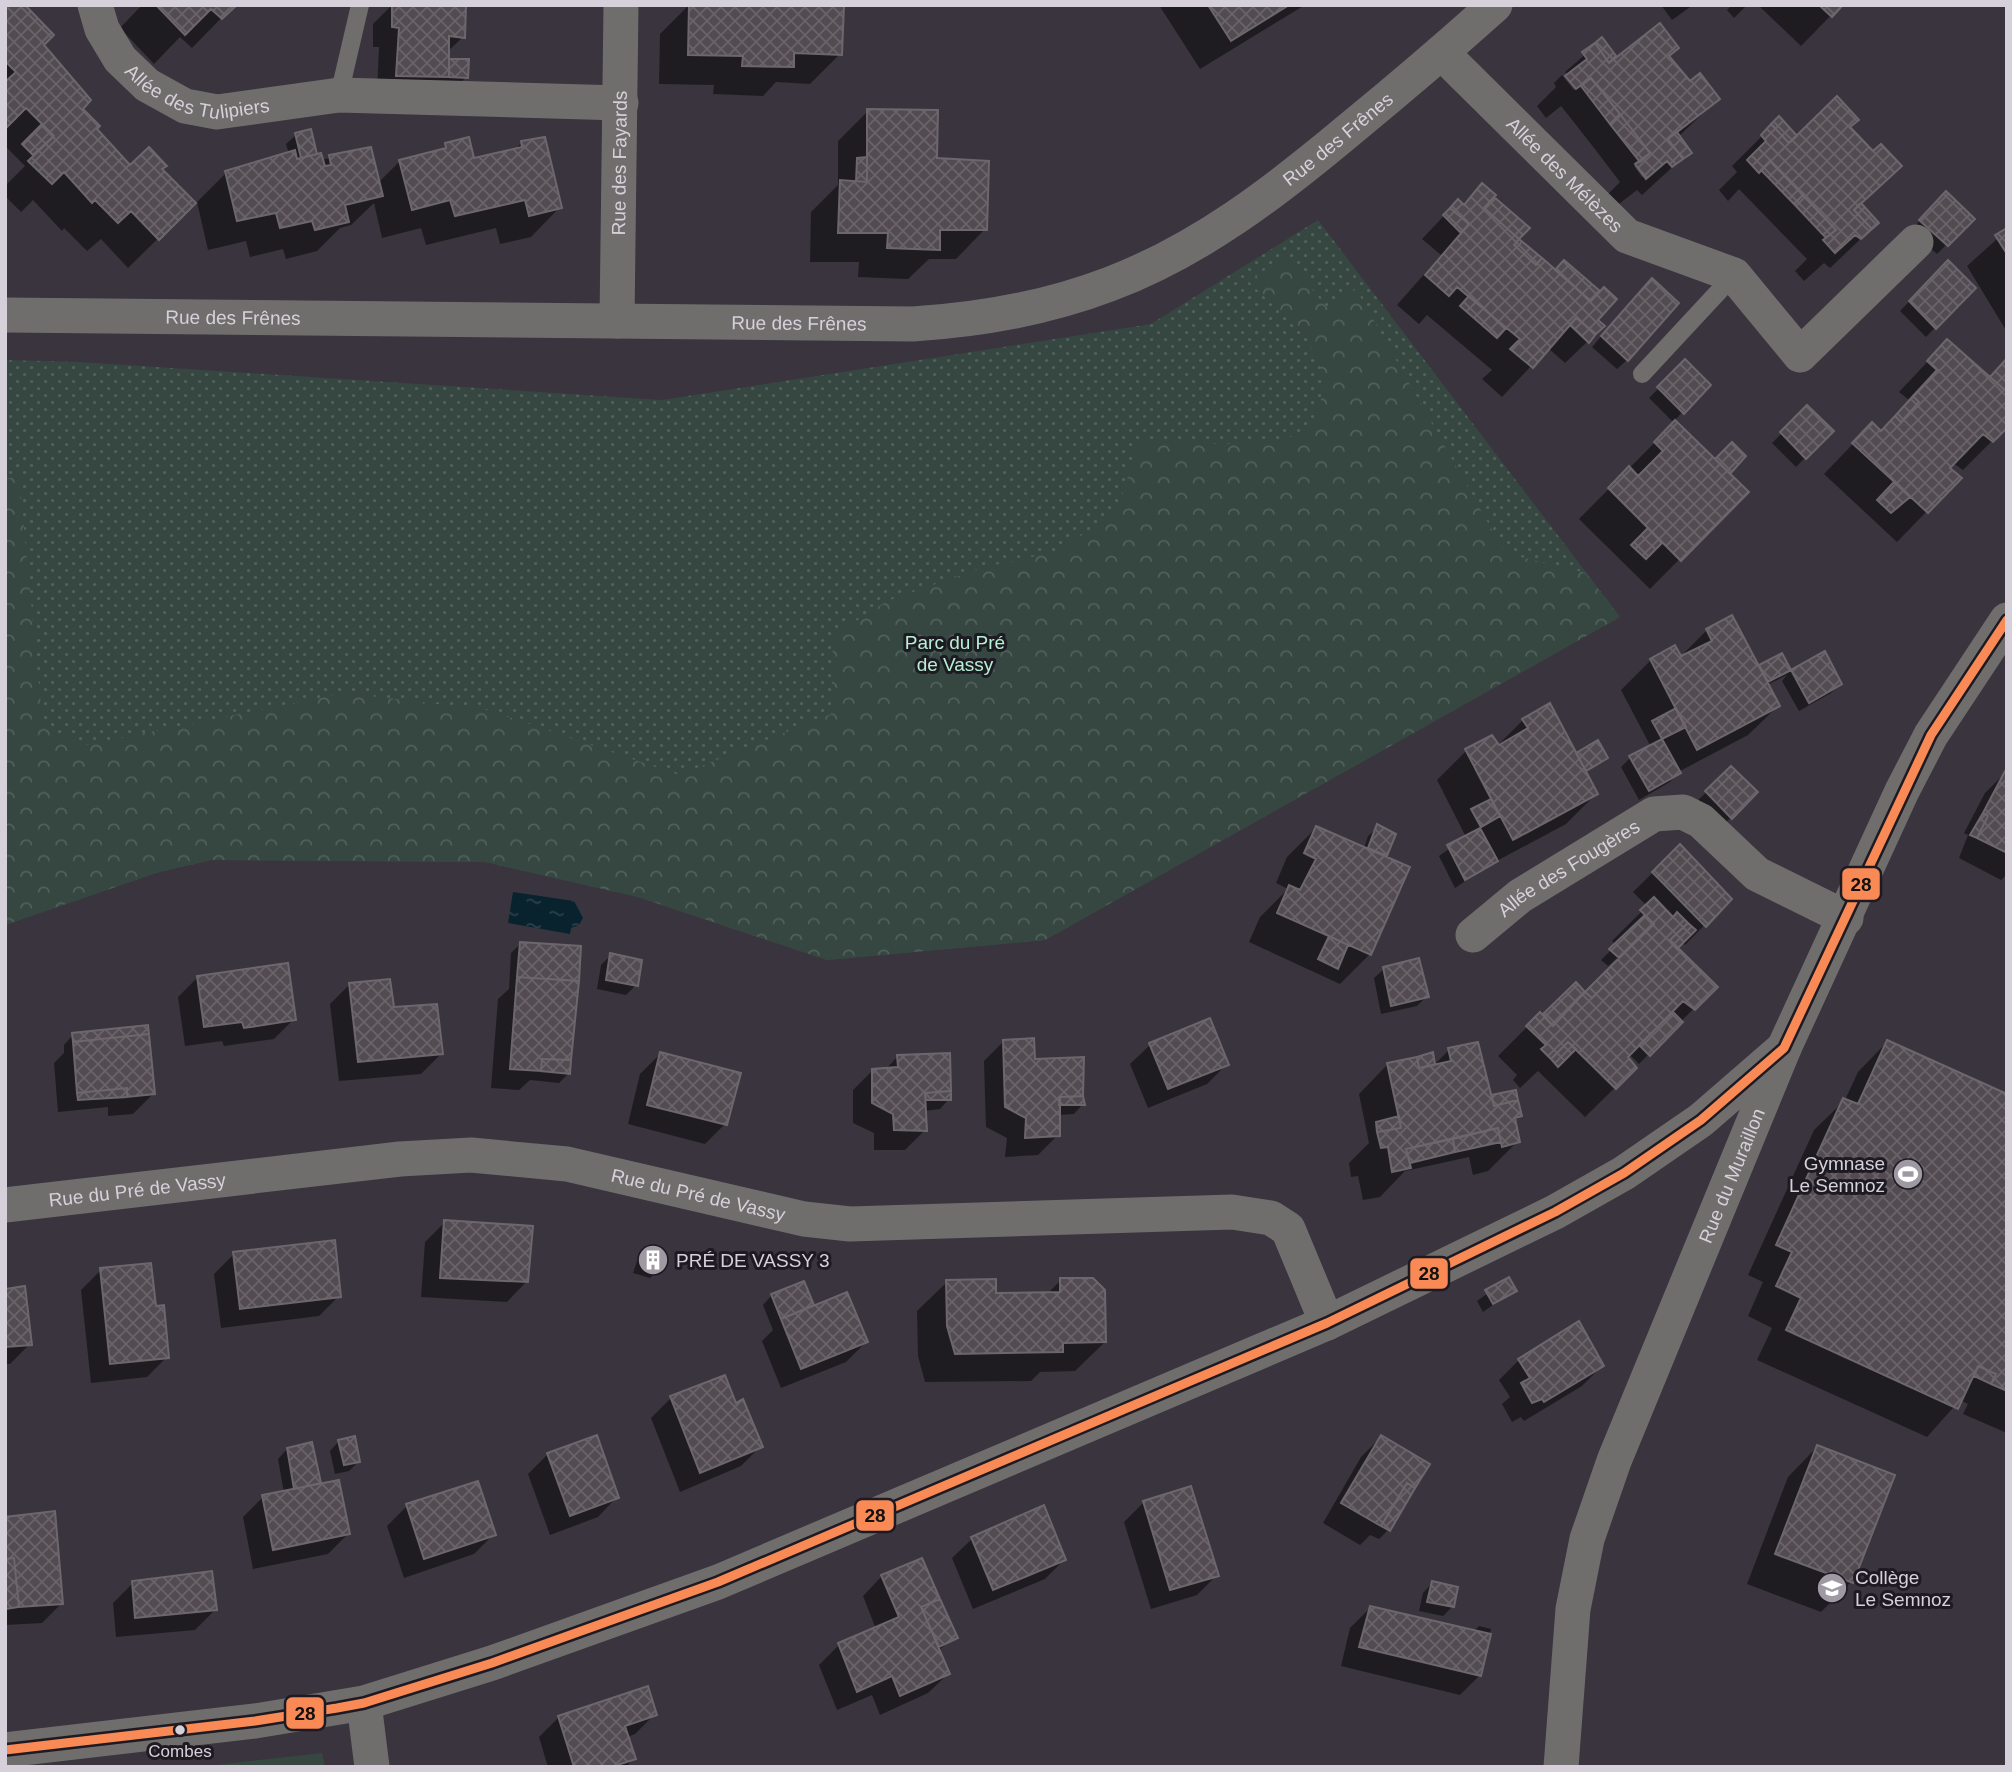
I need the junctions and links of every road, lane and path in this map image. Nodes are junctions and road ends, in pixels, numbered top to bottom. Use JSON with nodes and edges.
{"nodes":[{"id":1,"x":95,"y":5,"type":"edge"},
{"id":2,"x":360,"y":5,"type":"edge"},
{"id":3,"x":621,"y":5,"type":"edge"},
{"id":4,"x":1494,"y":5,"type":"edge"},
{"id":5,"x":1442,"y":53,"type":"junction"},
{"id":6,"x":340,"y":95,"type":"junction"},
{"id":7,"x":621,"y":103,"type":"junction"},
{"id":8,"x":1916,"y":242,"type":"dead end"},
{"id":9,"x":1734,"y":275,"type":"junction"},
{"id":10,"x":5,"y":315,"type":"edge"},
{"id":11,"x":618,"y":321,"type":"junction"},
{"id":12,"x":1642,"y":374,"type":"dead end"},
{"id":13,"x":2007,"y":620,"type":"edge"},
{"id":14,"x":1846,"y":918,"type":"junction"},
{"id":15,"x":1473,"y":935,"type":"dead end"},
{"id":16,"x":1784,"y":1048,"type":"junction"},
{"id":17,"x":5,"y":1205,"type":"edge"},
{"id":18,"x":1327,"y":1323,"type":"junction"},
{"id":19,"x":364,"y":1703,"type":"junction"},
{"id":20,"x":5,"y":1750,"type":"edge"},
{"id":21,"x":372,"y":1767,"type":"edge"},
{"id":22,"x":1561,"y":1767,"type":"edge"}],
"edges":[{"from":1,"to":6,"type":"street","name":"Allée des Tulipiers"},
{"from":2,"to":6,"type":"lane"},
{"from":3,"to":7,"type":"street","name":"Rue des Fayards"},
{"from":4,"to":5,"type":"street","name":"Rue des Frênes"},
{"from":5,"to":9,"type":"street","name":"Allée des Mélèzes"},
{"from":5,"to":11,"type":"street","name":"Rue des Frênes"},
{"from":6,"to":7,"type":"street","name":"Allée des Tulipiers"},
{"from":7,"to":11,"type":"street","name":"Rue des Fayards"},
{"from":8,"to":9,"type":"street"},
{"from":9,"to":12,"type":"lane"},
{"from":10,"to":11,"type":"street","name":"Rue des Frênes"},
{"from":13,"to":14,"type":"street","name":"Rue du Muraillon"},
{"from":14,"to":15,"type":"street","name":"Allée des Fougères"},
{"from":14,"to":16,"type":"street","name":"Rue du Muraillon"},
{"from":16,"to":18,"type":"street"},
{"from":16,"to":22,"type":"street","name":"Rue du Muraillon"},
{"from":17,"to":18,"type":"street","name":"Rue du Pré de Vassy"},
{"from":18,"to":19,"type":"street"},
{"from":19,"to":20,"type":"street"},
{"from":19,"to":21,"type":"street"}]}
